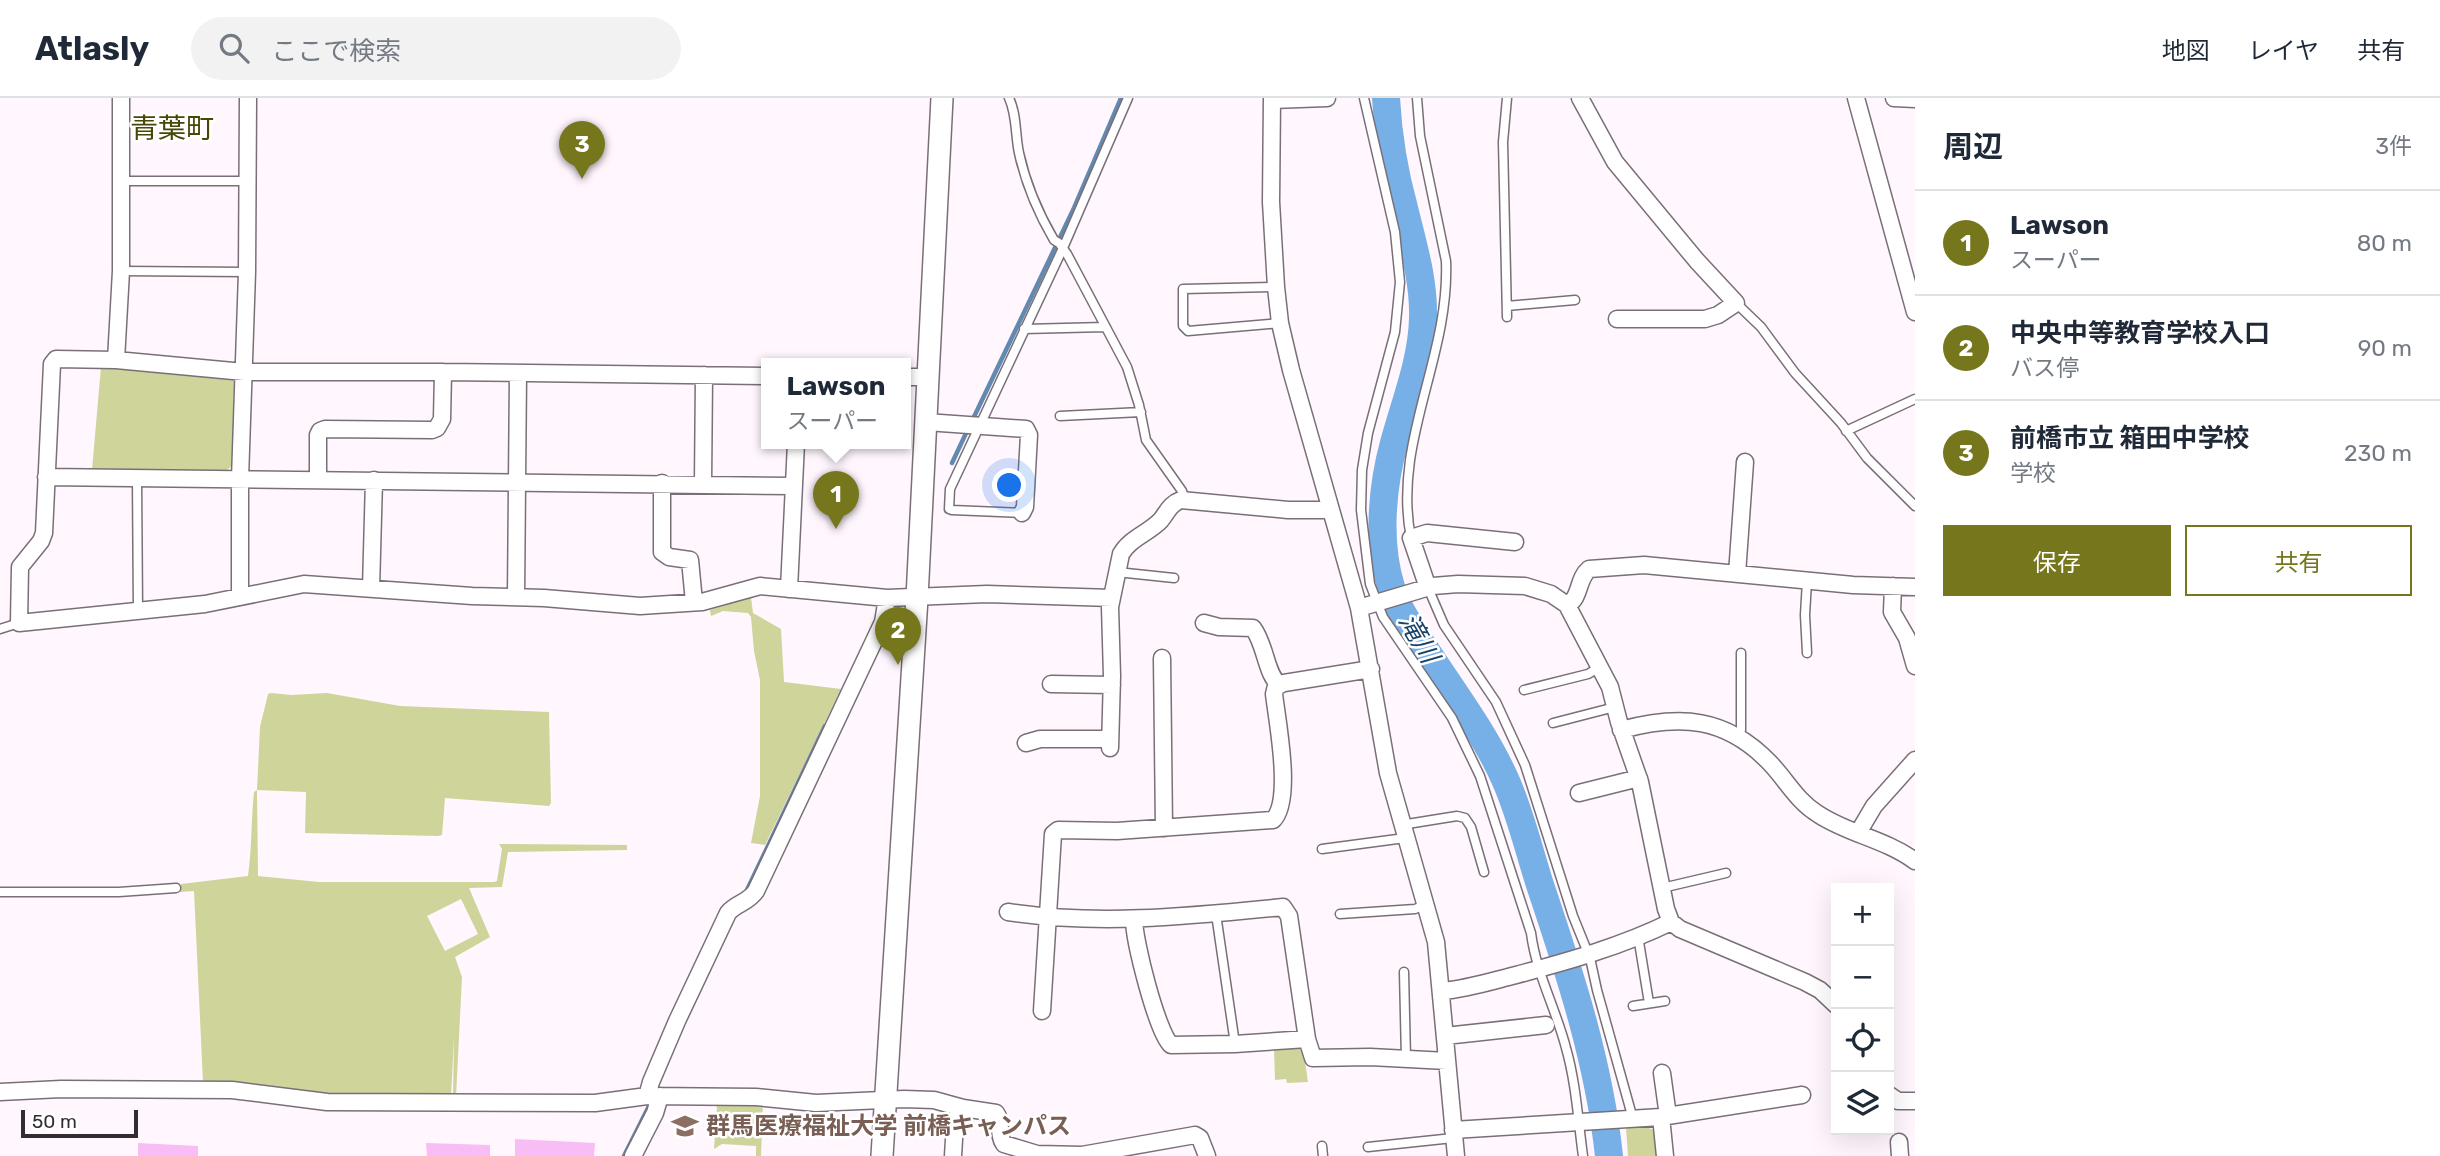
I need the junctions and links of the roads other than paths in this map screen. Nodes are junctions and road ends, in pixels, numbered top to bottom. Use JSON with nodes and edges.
{"nodes":[{"id":1,"x":121,"y":98,"type":"edge"},
{"id":2,"x":248,"y":98,"type":"edge"},
{"id":3,"x":942,"y":98,"type":"edge"},
{"id":4,"x":1009,"y":98,"type":"edge"},
{"id":5,"x":1128,"y":98,"type":"edge"},
{"id":6,"x":1327,"y":98,"type":"edge"},
{"id":7,"x":1364,"y":98,"type":"edge"},
{"id":8,"x":1417,"y":98,"type":"edge"},
{"id":9,"x":1507,"y":98,"type":"edge"},
{"id":10,"x":1580,"y":98,"type":"edge"},
{"id":11,"x":1856,"y":98,"type":"edge"},
{"id":12,"x":1894,"y":98,"type":"edge"},
{"id":13,"x":1272,"y":99,"type":"edge"},
{"id":14,"x":1915,"y":99,"type":"edge"},
{"id":15,"x":121,"y":181,"type":"junction"},
{"id":16,"x":247,"y":181,"type":"junction"},
{"id":17,"x":1060,"y":244,"type":"junction"},
{"id":18,"x":121,"y":271,"type":"junction"},
{"id":19,"x":247,"y":272,"type":"junction"},
{"id":20,"x":1276,"y":287,"type":"junction"},
{"id":21,"x":1575,"y":300,"type":"dead end"},
{"id":22,"x":1736,"y":303,"type":"junction"},
{"id":23,"x":1507,"y":306,"type":"junction"},
{"id":24,"x":1915,"y":312,"type":"edge"},
{"id":25,"x":1507,"y":317,"type":"dead end"},
{"id":26,"x":1617,"y":319,"type":"dead end"},
{"id":27,"x":1280,"y":323,"type":"junction"},
{"id":28,"x":1105,"y":327,"type":"junction"},
{"id":29,"x":1024,"y":330,"type":"junction"},
{"id":30,"x":116,"y":360,"type":"junction"},
{"id":31,"x":244,"y":372,"type":"junction"},
{"id":32,"x":443,"y":372,"type":"junction"},
{"id":33,"x":518,"y":373,"type":"junction"},
{"id":34,"x":704,"y":375,"type":"junction"},
{"id":35,"x":761,"y":376,"type":"edge"},
{"id":36,"x":911,"y":377,"type":"edge"},
{"id":37,"x":928,"y":377,"type":"junction"},
{"id":38,"x":1915,"y":399,"type":"edge"},
{"id":39,"x":1141,"y":412,"type":"junction"},
{"id":40,"x":1060,"y":416,"type":"dead end"},
{"id":41,"x":926,"y":422,"type":"junction"},
{"id":42,"x":979,"y":426,"type":"junction"},
{"id":43,"x":1846,"y":430,"type":"junction"},
{"id":44,"x":796,"y":449,"type":"edge"},
{"id":45,"x":1745,"y":462,"type":"dead end"},
{"id":46,"x":46,"y":477,"type":"junction"},
{"id":47,"x":137,"y":478,"type":"junction"},
{"id":48,"x":240,"y":479,"type":"junction"},
{"id":49,"x":318,"y":479,"type":"junction"},
{"id":50,"x":374,"y":480,"type":"junction"},
{"id":51,"x":517,"y":482,"type":"junction"},
{"id":52,"x":662,"y":483,"type":"junction"},
{"id":53,"x":703,"y":484,"type":"junction"},
{"id":54,"x":793,"y":486,"type":"junction"},
{"id":55,"x":1185,"y":500,"type":"junction"},
{"id":56,"x":1915,"y":506,"type":"edge"},
{"id":57,"x":1331,"y":510,"type":"junction"},
{"id":58,"x":1022,"y":513,"type":"joint"},
{"id":59,"x":1411,"y":538,"type":"junction"},
{"id":60,"x":1515,"y":542,"type":"dead end"},
{"id":61,"x":1117,"y":572,"type":"junction"},
{"id":62,"x":1737,"y":574,"type":"junction"},
{"id":63,"x":1174,"y":578,"type":"dead end"},
{"id":64,"x":1807,"y":581,"type":"junction"},
{"id":65,"x":1893,"y":586,"type":"junction"},
{"id":66,"x":1915,"y":587,"type":"edge"},
{"id":67,"x":371,"y":589,"type":"junction"},
{"id":68,"x":789,"y":589,"type":"junction"},
{"id":69,"x":1425,"y":589,"type":"junction"},
{"id":70,"x":240,"y":597,"type":"junction"},
{"id":71,"x":516,"y":597,"type":"junction"},
{"id":72,"x":887,"y":597,"type":"junction"},
{"id":73,"x":917,"y":597,"type":"junction"},
{"id":74,"x":1112,"y":598,"type":"junction"},
{"id":75,"x":694,"y":602,"type":"junction"},
{"id":76,"x":1380,"y":602,"type":"junction"},
{"id":77,"x":1567,"y":605,"type":"junction"},
{"id":78,"x":1359,"y":608,"type":"junction"},
{"id":79,"x":138,"y":612,"type":"junction"},
{"id":80,"x":19,"y":623,"type":"junction"},
{"id":81,"x":1204,"y":623,"type":"dead end"},
{"id":82,"x":0,"y":629,"type":"edge"},
{"id":83,"x":1741,"y":653,"type":"dead end"},
{"id":84,"x":1807,"y":653,"type":"dead end"},
{"id":85,"x":1162,"y":658,"type":"dead end"},
{"id":86,"x":1915,"y":666,"type":"edge"},
{"id":87,"x":1600,"y":667,"type":"junction"},
{"id":88,"x":1371,"y":669,"type":"junction"},
{"id":89,"x":1051,"y":684,"type":"dead end"},
{"id":90,"x":1112,"y":685,"type":"junction"},
{"id":91,"x":1280,"y":685,"type":"junction"},
{"id":92,"x":1524,"y":690,"type":"dead end"},
{"id":93,"x":1615,"y":707,"type":"junction"},
{"id":94,"x":1553,"y":723,"type":"dead end"},
{"id":95,"x":1621,"y":730,"type":"junction"},
{"id":96,"x":1737,"y":738,"type":"junction"},
{"id":97,"x":1026,"y":743,"type":"dead end"},
{"id":98,"x":1915,"y":760,"type":"edge"},
{"id":99,"x":1639,"y":778,"type":"junction"},
{"id":100,"x":1578,"y":793,"type":"dead end"},
{"id":101,"x":1164,"y":828,"type":"junction"},
{"id":102,"x":1403,"y":831,"type":"junction"},
{"id":103,"x":1858,"y":833,"type":"junction"},
{"id":104,"x":1322,"y":849,"type":"dead end"},
{"id":105,"x":1915,"y":861,"type":"edge"},
{"id":106,"x":1484,"y":872,"type":"dead end"},
{"id":107,"x":1726,"y":873,"type":"dead end"},
{"id":108,"x":176,"y":888,"type":"dead end"},
{"id":109,"x":1662,"y":888,"type":"junction"},
{"id":110,"x":0,"y":892,"type":"edge"},
{"id":111,"x":1425,"y":905,"type":"junction"},
{"id":112,"x":1008,"y":912,"type":"dead end"},
{"id":113,"x":1216,"y":914,"type":"junction"},
{"id":114,"x":1340,"y":914,"type":"dead end"},
{"id":115,"x":1048,"y":918,"type":"junction"},
{"id":116,"x":1134,"y":919,"type":"junction"},
{"id":117,"x":1671,"y":922,"type":"junction"},
{"id":118,"x":1638,"y":936,"type":"junction"},
{"id":119,"x":1586,"y":954,"type":"junction"},
{"id":120,"x":1541,"y":969,"type":"junction"},
{"id":121,"x":1404,"y":972,"type":"dead end"},
{"id":122,"x":1442,"y":991,"type":"junction"},
{"id":123,"x":1831,"y":1000,"type":"edge"},
{"id":124,"x":1665,"y":1001,"type":"dead end"},
{"id":125,"x":1649,"y":1003,"type":"junction"},
{"id":126,"x":1633,"y":1006,"type":"dead end"},
{"id":127,"x":1042,"y":1011,"type":"dead end"},
{"id":128,"x":1546,"y":1025,"type":"dead end"},
{"id":129,"x":1445,"y":1036,"type":"junction"},
{"id":130,"x":1307,"y":1039,"type":"junction"},
{"id":131,"x":1235,"y":1044,"type":"junction"},
{"id":132,"x":1406,"y":1059,"type":"junction"},
{"id":133,"x":1447,"y":1061,"type":"junction"},
{"id":134,"x":1662,"y":1073,"type":"dead end"},
{"id":135,"x":0,"y":1093,"type":"edge"},
{"id":136,"x":1802,"y":1095,"type":"dead end"},
{"id":137,"x":653,"y":1096,"type":"junction"},
{"id":138,"x":1894,"y":1098,"type":"edge"},
{"id":139,"x":885,"y":1099,"type":"junction"},
{"id":140,"x":1915,"y":1101,"type":"edge"},
{"id":141,"x":956,"y":1107,"type":"junction"},
{"id":142,"x":1665,"y":1117,"type":"junction"},
{"id":143,"x":1630,"y":1119,"type":"junction"},
{"id":144,"x":1581,"y":1122,"type":"junction"},
{"id":145,"x":1453,"y":1134,"type":"junction"},
{"id":146,"x":1322,"y":1146,"type":"dead end"},
{"id":147,"x":1368,"y":1147,"type":"dead end"},
{"id":148,"x":1121,"y":1152,"type":"edge"},
{"id":149,"x":1037,"y":1155,"type":"edge"},
{"id":150,"x":633,"y":1156,"type":"edge"},
{"id":151,"x":882,"y":1156,"type":"edge"},
{"id":152,"x":953,"y":1156,"type":"edge"},
{"id":153,"x":1207,"y":1156,"type":"edge"},
{"id":154,"x":1323,"y":1156,"type":"edge"},
{"id":155,"x":1456,"y":1156,"type":"edge"},
{"id":156,"x":1583,"y":1156,"type":"edge"},
{"id":157,"x":1665,"y":1156,"type":"edge"}],
"edges":[{"from":1,"to":15,"type":"street"},
{"from":2,"to":16,"type":"street"},
{"from":3,"to":37,"type":"street"},
{"from":4,"to":17,"type":"lane"},
{"from":5,"to":17,"type":"lane"},
{"from":6,"to":13,"type":"street"},
{"from":7,"to":76,"type":"lane"},
{"from":8,"to":59,"type":"lane"},
{"from":9,"to":23,"type":"lane"},
{"from":10,"to":22,"type":"street"},
{"from":11,"to":24,"type":"street"},
{"from":12,"to":14,"type":"street"},
{"from":13,"to":20,"type":"street"},
{"from":15,"to":16,"type":"lane"},
{"from":15,"to":18,"type":"street"},
{"from":16,"to":19,"type":"street"},
{"from":17,"to":28,"type":"lane"},
{"from":17,"to":29,"type":"lane"},
{"from":18,"to":19,"type":"lane"},
{"from":18,"to":30,"type":"street"},
{"from":19,"to":31,"type":"street"},
{"from":20,"to":27,"type":"street"},
{"from":20,"to":27,"type":"lane"},
{"from":21,"to":23,"type":"lane"},
{"from":22,"to":26,"type":"street"},
{"from":22,"to":43,"type":"lane"},
{"from":23,"to":25,"type":"lane"},
{"from":27,"to":57,"type":"street"},
{"from":28,"to":29,"type":"lane"},
{"from":28,"to":39,"type":"lane"},
{"from":29,"to":42,"type":"lane"},
{"from":30,"to":31,"type":"street"},
{"from":30,"to":46,"type":"street"},
{"from":31,"to":32,"type":"street"},
{"from":31,"to":48,"type":"street"},
{"from":32,"to":33,"type":"street"},
{"from":32,"to":49,"type":"street"},
{"from":33,"to":34,"type":"street"},
{"from":33,"to":51,"type":"street"},
{"from":34,"to":35,"type":"street"},
{"from":34,"to":53,"type":"street"},
{"from":36,"to":37,"type":"street"},
{"from":37,"to":41,"type":"street"},
{"from":38,"to":43,"type":"lane"},
{"from":39,"to":40,"type":"lane"},
{"from":39,"to":55,"type":"lane"},
{"from":41,"to":42,"type":"street"},
{"from":41,"to":73,"type":"street"},
{"from":42,"to":58,"type":"street"},
{"from":42,"to":58,"type":"lane"},
{"from":43,"to":56,"type":"lane"},
{"from":44,"to":54,"type":"street"},
{"from":45,"to":62,"type":"street"},
{"from":46,"to":47,"type":"street"},
{"from":46,"to":80,"type":"street"},
{"from":47,"to":48,"type":"street"},
{"from":47,"to":79,"type":"lane"},
{"from":48,"to":49,"type":"street"},
{"from":48,"to":70,"type":"street"},
{"from":49,"to":50,"type":"street"},
{"from":50,"to":51,"type":"street"},
{"from":50,"to":67,"type":"street"},
{"from":51,"to":52,"type":"street"},
{"from":51,"to":71,"type":"street"},
{"from":52,"to":53,"type":"street"},
{"from":52,"to":75,"type":"street"},
{"from":53,"to":54,"type":"street"},
{"from":54,"to":68,"type":"street"},
{"from":55,"to":57,"type":"street"},
{"from":55,"to":61,"type":"street"},
{"from":57,"to":78,"type":"street"},
{"from":59,"to":60,"type":"street"},
{"from":59,"to":69,"type":"street"},
{"from":61,"to":63,"type":"lane"},
{"from":61,"to":74,"type":"street"},
{"from":62,"to":64,"type":"street"},
{"from":62,"to":77,"type":"street"},
{"from":64,"to":65,"type":"street"},
{"from":64,"to":84,"type":"lane"},
{"from":65,"to":66,"type":"street"},
{"from":65,"to":86,"type":"street"},
{"from":67,"to":70,"type":"street"},
{"from":67,"to":71,"type":"street"},
{"from":68,"to":72,"type":"street"},
{"from":68,"to":75,"type":"street"},
{"from":69,"to":76,"type":"street"},
{"from":69,"to":77,"type":"street"},
{"from":69,"to":119,"type":"lane"},
{"from":70,"to":79,"type":"street"},
{"from":71,"to":75,"type":"street"},
{"from":72,"to":73,"type":"street"},
{"from":72,"to":137,"type":"street"},
{"from":73,"to":74,"type":"street"},
{"from":73,"to":139,"type":"street"},
{"from":74,"to":90,"type":"street"},
{"from":76,"to":78,"type":"street"},
{"from":76,"to":120,"type":"lane"},
{"from":77,"to":87,"type":"street"},
{"from":78,"to":88,"type":"street"},
{"from":79,"to":80,"type":"street"},
{"from":80,"to":82,"type":"lane"},
{"from":81,"to":91,"type":"street"},
{"from":83,"to":96,"type":"lane"},
{"from":85,"to":101,"type":"street"},
{"from":87,"to":92,"type":"lane"},
{"from":87,"to":93,"type":"street"},
{"from":88,"to":91,"type":"street"},
{"from":88,"to":102,"type":"street"},
{"from":89,"to":90,"type":"street"},
{"from":90,"to":97,"type":"street"},
{"from":91,"to":101,"type":"street"},
{"from":93,"to":94,"type":"lane"},
{"from":93,"to":95,"type":"street"},
{"from":95,"to":96,"type":"street"},
{"from":95,"to":99,"type":"street"},
{"from":96,"to":103,"type":"street"},
{"from":98,"to":103,"type":"street"},
{"from":99,"to":100,"type":"street"},
{"from":99,"to":109,"type":"street"},
{"from":101,"to":115,"type":"street"},
{"from":102,"to":104,"type":"lane"},
{"from":102,"to":106,"type":"lane"},
{"from":102,"to":111,"type":"street"},
{"from":103,"to":105,"type":"street"},
{"from":107,"to":109,"type":"lane"},
{"from":108,"to":110,"type":"lane"},
{"from":109,"to":117,"type":"street"},
{"from":111,"to":114,"type":"lane"},
{"from":111,"to":122,"type":"street"},
{"from":112,"to":115,"type":"street"},
{"from":113,"to":116,"type":"street"},
{"from":113,"to":130,"type":"street"},
{"from":113,"to":131,"type":"lane"},
{"from":115,"to":116,"type":"street"},
{"from":115,"to":127,"type":"street"},
{"from":116,"to":131,"type":"street"},
{"from":117,"to":118,"type":"street"},
{"from":117,"to":123,"type":"street"},
{"from":118,"to":119,"type":"street"},
{"from":118,"to":125,"type":"lane"},
{"from":119,"to":120,"type":"street"},
{"from":119,"to":143,"type":"lane"},
{"from":120,"to":122,"type":"street"},
{"from":120,"to":144,"type":"lane"},
{"from":121,"to":132,"type":"lane"},
{"from":122,"to":129,"type":"street"},
{"from":124,"to":125,"type":"lane"},
{"from":125,"to":126,"type":"lane"},
{"from":128,"to":129,"type":"street"},
{"from":129,"to":133,"type":"street"},
{"from":130,"to":131,"type":"street"},
{"from":130,"to":132,"type":"street"},
{"from":132,"to":133,"type":"street"},
{"from":133,"to":145,"type":"street"},
{"from":134,"to":142,"type":"street"},
{"from":135,"to":137,"type":"street"},
{"from":136,"to":142,"type":"street"},
{"from":137,"to":139,"type":"street"},
{"from":137,"to":150,"type":"street"},
{"from":138,"to":140,"type":"street"},
{"from":139,"to":141,"type":"street"},
{"from":139,"to":151,"type":"street"},
{"from":141,"to":149,"type":"street"},
{"from":141,"to":152,"type":"street"},
{"from":142,"to":143,"type":"street"},
{"from":142,"to":157,"type":"street"},
{"from":143,"to":144,"type":"street"},
{"from":144,"to":145,"type":"street"},
{"from":144,"to":156,"type":"lane"},
{"from":145,"to":147,"type":"lane"},
{"from":145,"to":155,"type":"street"},
{"from":146,"to":154,"type":"lane"},
{"from":148,"to":149,"type":"street"},
{"from":148,"to":153,"type":"street"}]}
